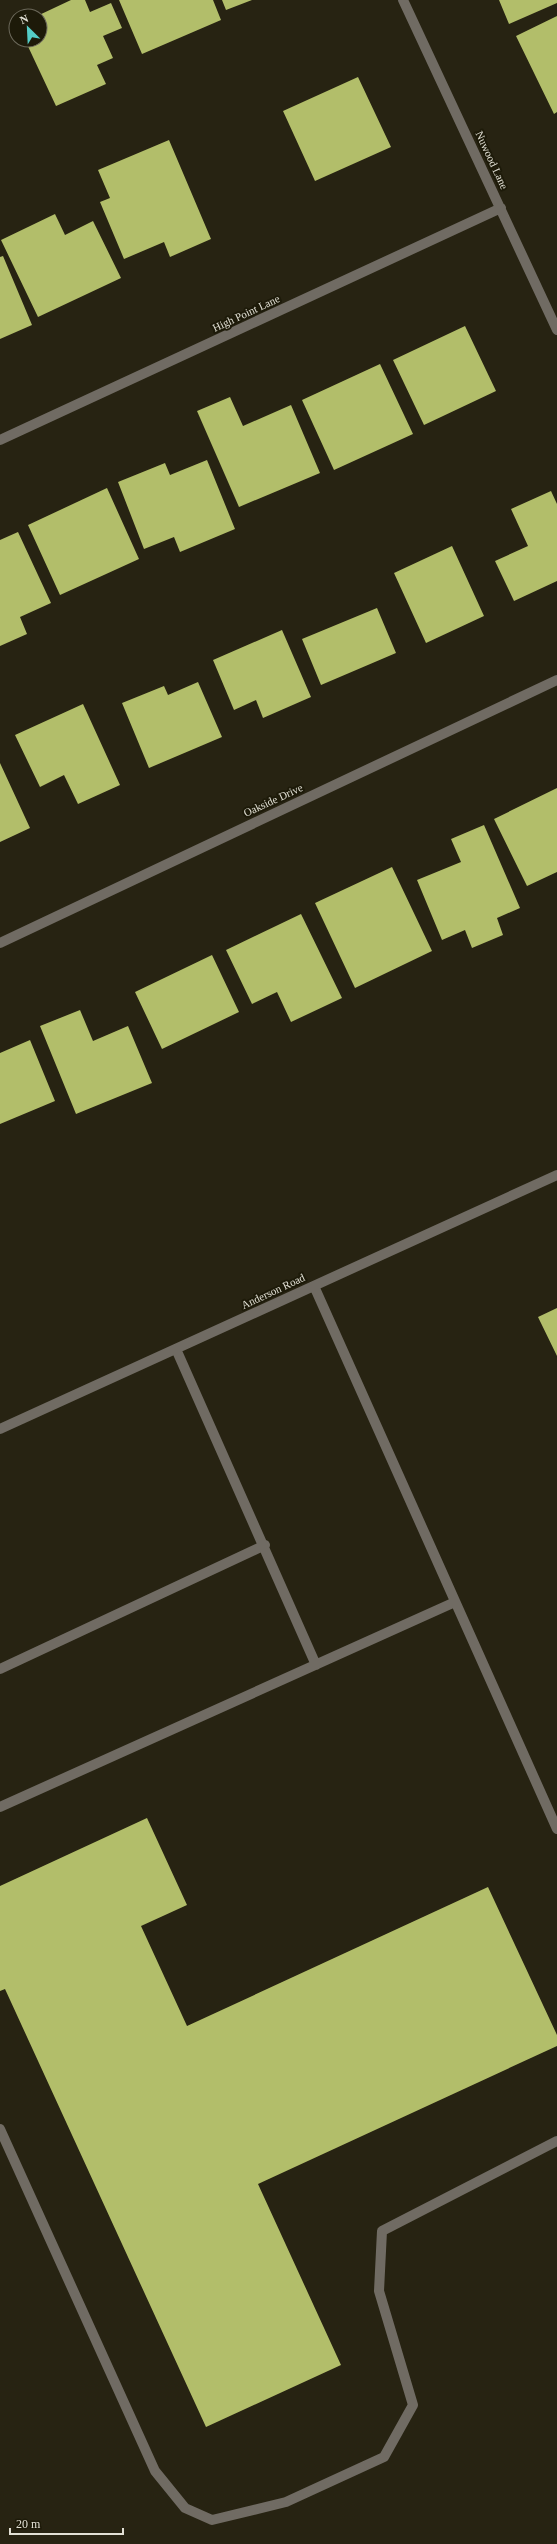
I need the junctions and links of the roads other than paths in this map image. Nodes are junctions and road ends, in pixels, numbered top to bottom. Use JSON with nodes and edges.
{"nodes":[{"id":1,"x":403,"y":0,"type":"edge"},
{"id":2,"x":501,"y":208,"type":"junction"},
{"id":3,"x":557,"y":330,"type":"edge"},
{"id":4,"x":0,"y":440,"type":"edge"},
{"id":5,"x":557,"y":680,"type":"edge"},
{"id":6,"x":0,"y":943,"type":"edge"},
{"id":7,"x":557,"y":1175,"type":"edge"},
{"id":8,"x":314,"y":1286,"type":"junction"},
{"id":9,"x":176,"y":1349,"type":"junction"},
{"id":10,"x":0,"y":1430,"type":"edge"},
{"id":11,"x":265,"y":1545,"type":"junction"},
{"id":12,"x":455,"y":1602,"type":"junction"},
{"id":13,"x":316,"y":1664,"type":"junction"},
{"id":14,"x":0,"y":1669,"type":"edge"},
{"id":15,"x":0,"y":1808,"type":"edge"},
{"id":16,"x":557,"y":1829,"type":"edge"},
{"id":17,"x":0,"y":2129,"type":"edge"},
{"id":18,"x":557,"y":2141,"type":"edge"}],
"edges":[{"from":1,"to":2,"type":"street","name":"Nuwood Lane"},
{"from":2,"to":3,"type":"street","name":"Nuwood Lane"},
{"from":2,"to":4,"type":"street","name":"High Point Lane"},
{"from":5,"to":6,"type":"street","name":"Oakside Drive"},
{"from":7,"to":8,"type":"street","name":"Anderson Road"},
{"from":8,"to":9,"type":"street","name":"Anderson Road"},
{"from":8,"to":12,"type":"street"},
{"from":9,"to":10,"type":"street","name":"Anderson Road"},
{"from":9,"to":11,"type":"street"},
{"from":11,"to":13,"type":"street"},
{"from":11,"to":14,"type":"street"},
{"from":12,"to":13,"type":"street"},
{"from":12,"to":16,"type":"street"},
{"from":13,"to":15,"type":"street"},
{"from":17,"to":18,"type":"street"}]}
